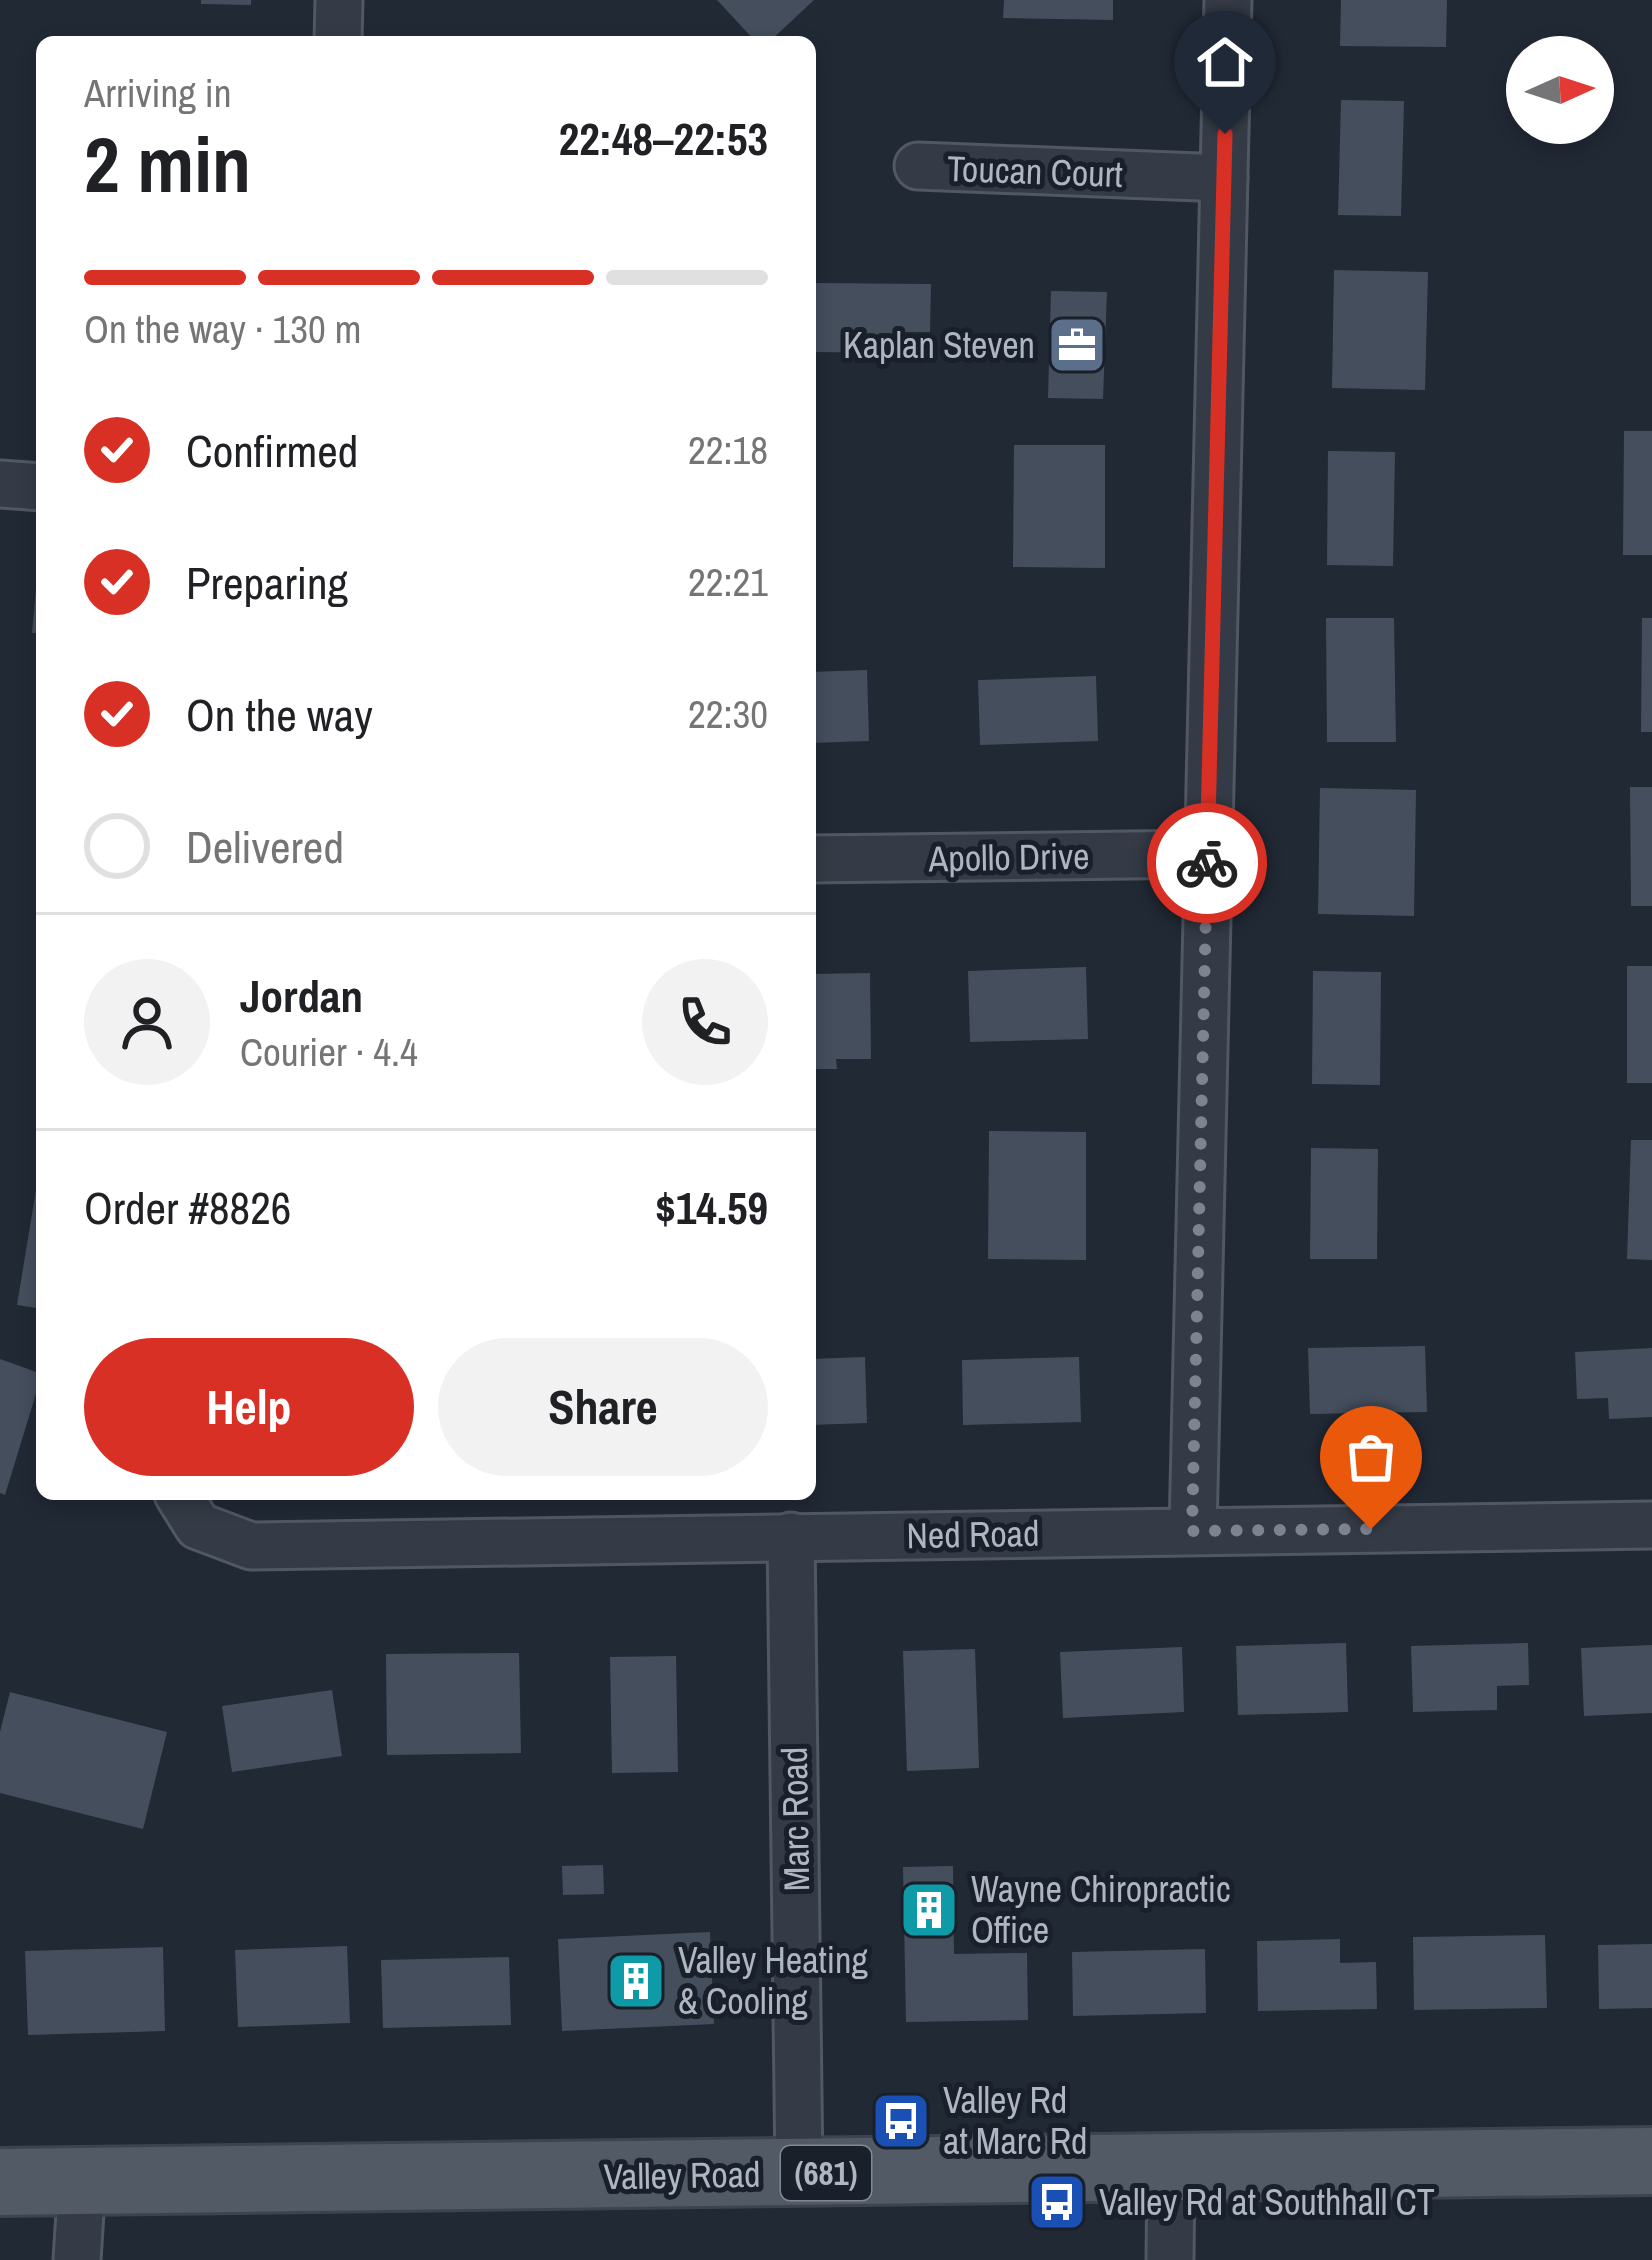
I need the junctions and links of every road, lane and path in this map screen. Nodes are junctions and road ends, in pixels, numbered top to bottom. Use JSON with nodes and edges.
{"nodes":[{"id":1,"x":339,"y":0,"type":"edge"},
{"id":2,"x":1228,"y":0,"type":"edge"},
{"id":3,"x":338,"y":36,"type":"edge"},
{"id":4,"x":918,"y":166,"type":"dead end"},
{"id":5,"x":1224,"y":178,"type":"junction"},
{"id":6,"x":0,"y":484,"type":"edge"},
{"id":7,"x":36,"y":487,"type":"edge"},
{"id":8,"x":1208,"y":854,"type":"junction"},
{"id":9,"x":816,"y":859,"type":"edge"},
{"id":10,"x":182,"y":1500,"type":"edge"},
{"id":11,"x":1652,"y":1525,"type":"edge"},
{"id":12,"x":1192,"y":1531,"type":"junction"},
{"id":13,"x":791,"y":1536,"type":"junction"},
{"id":14,"x":1652,"y":2161,"type":"edge"},
{"id":15,"x":1172,"y":2168,"type":"junction"},
{"id":16,"x":799,"y":2173,"type":"junction"},
{"id":17,"x":82,"y":2180,"type":"junction"},
{"id":18,"x":0,"y":2182,"type":"edge"},
{"id":19,"x":77,"y":2260,"type":"edge"},
{"id":20,"x":1170,"y":2260,"type":"edge"}],
"edges":[{"from":1,"to":3,"type":"street"},
{"from":2,"to":5,"type":"street"},
{"from":4,"to":5,"type":"street","name":"Toucan Court"},
{"from":5,"to":8,"type":"street"},
{"from":6,"to":7,"type":"street"},
{"from":8,"to":9,"type":"street","name":"Apollo Drive"},
{"from":8,"to":12,"type":"street"},
{"from":10,"to":13,"type":"street","name":"Ned Road"},
{"from":11,"to":12,"type":"street","name":"Ned Road"},
{"from":12,"to":13,"type":"street","name":"Ned Road"},
{"from":13,"to":16,"type":"street","name":"Marc Road"},
{"from":14,"to":15,"type":"main road","name":"Valley Road","number":"(681)"},
{"from":15,"to":16,"type":"main road","name":"Valley Road","number":"(681)"},
{"from":15,"to":20,"type":"street"},
{"from":16,"to":17,"type":"main road","name":"Valley Road","number":"(681)"},
{"from":17,"to":18,"type":"main road","name":"Valley Road","number":"(681)"},
{"from":17,"to":19,"type":"street"}]}
